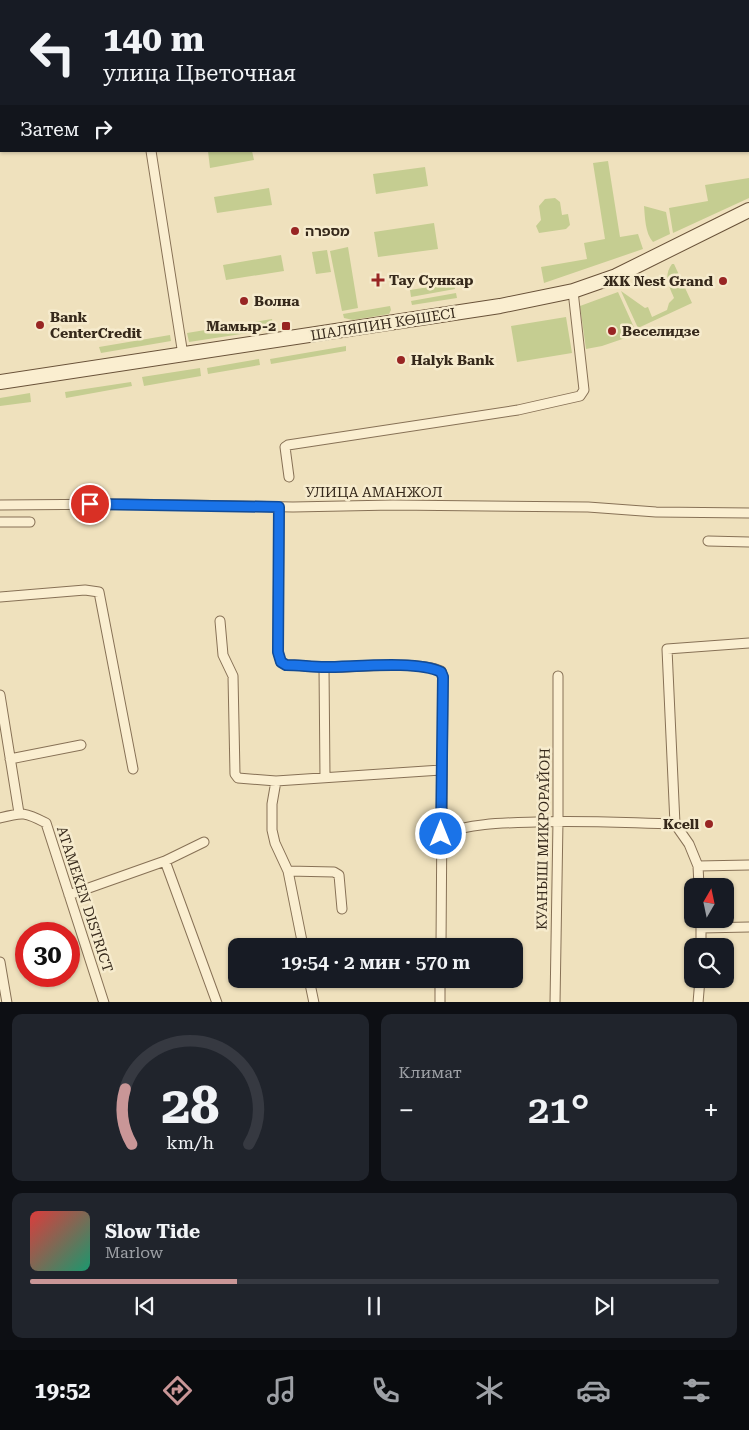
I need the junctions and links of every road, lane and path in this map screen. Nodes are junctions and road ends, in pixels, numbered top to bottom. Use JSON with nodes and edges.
{"nodes":[{"id":1,"x":152,"y":152,"type":"edge"},
{"id":2,"x":749,"y":210,"type":"edge"},
{"id":3,"x":573,"y":291,"type":"junction"},
{"id":4,"x":183,"y":355,"type":"junction"},
{"id":5,"x":0,"y":382,"type":"edge"},
{"id":6,"x":289,"y":477,"type":"dead end"},
{"id":7,"x":0,"y":505,"type":"edge"},
{"id":8,"x":279,"y":507,"type":"junction"},
{"id":9,"x":749,"y":513,"type":"edge"},
{"id":10,"x":0,"y":522,"type":"edge"},
{"id":11,"x":30,"y":522,"type":"dead end"},
{"id":12,"x":708,"y":541,"type":"dead end"},
{"id":13,"x":749,"y":542,"type":"edge"},
{"id":14,"x":0,"y":598,"type":"edge"},
{"id":15,"x":220,"y":621,"type":"dead end"},
{"id":16,"x":749,"y":644,"type":"edge"},
{"id":17,"x":324,"y":667,"type":"junction"},
{"id":18,"x":558,"y":676,"type":"dead end"},
{"id":19,"x":0,"y":695,"type":"edge"},
{"id":20,"x":81,"y":745,"type":"dead end"},
{"id":21,"x":10,"y":759,"type":"junction"},
{"id":22,"x":133,"y":769,"type":"dead end"},
{"id":23,"x":442,"y":770,"type":"junction"},
{"id":24,"x":325,"y":777,"type":"junction"},
{"id":25,"x":276,"y":781,"type":"junction"},
{"id":26,"x":19,"y":813,"type":"junction"},
{"id":27,"x":0,"y":818,"type":"edge"},
{"id":28,"x":558,"y":821,"type":"junction"},
{"id":29,"x":675,"y":824,"type":"junction"},
{"id":30,"x":441,"y":834,"type":"junction"},
{"id":31,"x":204,"y":842,"type":"dead end"},
{"id":32,"x":165,"y":861,"type":"junction"},
{"id":33,"x":749,"y":865,"type":"edge"},
{"id":34,"x":698,"y":866,"type":"junction"},
{"id":35,"x":288,"y":871,"type":"junction"},
{"id":36,"x":699,"y":878,"type":"edge"},
{"id":37,"x":69,"y":895,"type":"junction"},
{"id":38,"x":342,"y":909,"type":"dead end"},
{"id":39,"x":734,"y":926,"type":"edge"},
{"id":40,"x":749,"y":927,"type":"edge"},
{"id":41,"x":301,"y":938,"type":"edge"},
{"id":42,"x":440,"y":938,"type":"edge"},
{"id":43,"x":0,"y":962,"type":"edge"},
{"id":44,"x":311,"y":988,"type":"edge"},
{"id":45,"x":440,"y":988,"type":"edge"},
{"id":46,"x":699,"y":988,"type":"edge"},
{"id":47,"x":4,"y":999,"type":"edge"},
{"id":48,"x":104,"y":1002,"type":"edge"},
{"id":49,"x":217,"y":1002,"type":"edge"},
{"id":50,"x":314,"y":1002,"type":"edge"},
{"id":51,"x":440,"y":1002,"type":"edge"},
{"id":52,"x":555,"y":1002,"type":"edge"},
{"id":53,"x":698,"y":1002,"type":"edge"}],
"edges":[{"from":1,"to":4,"type":"street"},
{"from":2,"to":3,"type":"main road","name":"ШАЛЯПИН КӨШЕСІ"},
{"from":3,"to":4,"type":"main road","name":"ШАЛЯПИН КӨШЕСІ"},
{"from":3,"to":6,"type":"street"},
{"from":4,"to":5,"type":"main road","name":"ШАЛЯПИН КӨШЕСІ"},
{"from":7,"to":8,"type":"street","name":"УЛИЦА АМАНЖОЛ"},
{"from":8,"to":9,"type":"street","name":"УЛИЦА АМАНЖОЛ"},
{"from":8,"to":17,"type":"street"},
{"from":10,"to":11,"type":"street"},
{"from":12,"to":13,"type":"street"},
{"from":14,"to":22,"type":"street"},
{"from":15,"to":25,"type":"street"},
{"from":16,"to":29,"type":"street"},
{"from":17,"to":23,"type":"street"},
{"from":17,"to":24,"type":"street"},
{"from":18,"to":28,"type":"street","name":"КУАНЫШ МИКРОРАЙОН"},
{"from":19,"to":21,"type":"street"},
{"from":20,"to":21,"type":"street"},
{"from":21,"to":26,"type":"street"},
{"from":23,"to":24,"type":"street"},
{"from":23,"to":30,"type":"street"},
{"from":24,"to":25,"type":"street"},
{"from":25,"to":35,"type":"street"},
{"from":26,"to":27,"type":"street"},
{"from":26,"to":37,"type":"street","name":"ATAMEKEN DISTRICT"},
{"from":28,"to":29,"type":"street"},
{"from":28,"to":30,"type":"street"},
{"from":28,"to":52,"type":"street","name":"КУАНЫШ МИКРОРАЙОН"},
{"from":29,"to":34,"type":"street"},
{"from":30,"to":42,"type":"street"},
{"from":31,"to":32,"type":"street"},
{"from":32,"to":37,"type":"street"},
{"from":32,"to":49,"type":"street"},
{"from":33,"to":34,"type":"street"},
{"from":34,"to":36,"type":"street"},
{"from":35,"to":38,"type":"street"},
{"from":35,"to":41,"type":"street"},
{"from":37,"to":48,"type":"street","name":"ATAMEKEN DISTRICT"},
{"from":39,"to":40,"type":"street"},
{"from":43,"to":47,"type":"street"},
{"from":44,"to":50,"type":"street"},
{"from":45,"to":51,"type":"street"},
{"from":46,"to":53,"type":"street"}]}
